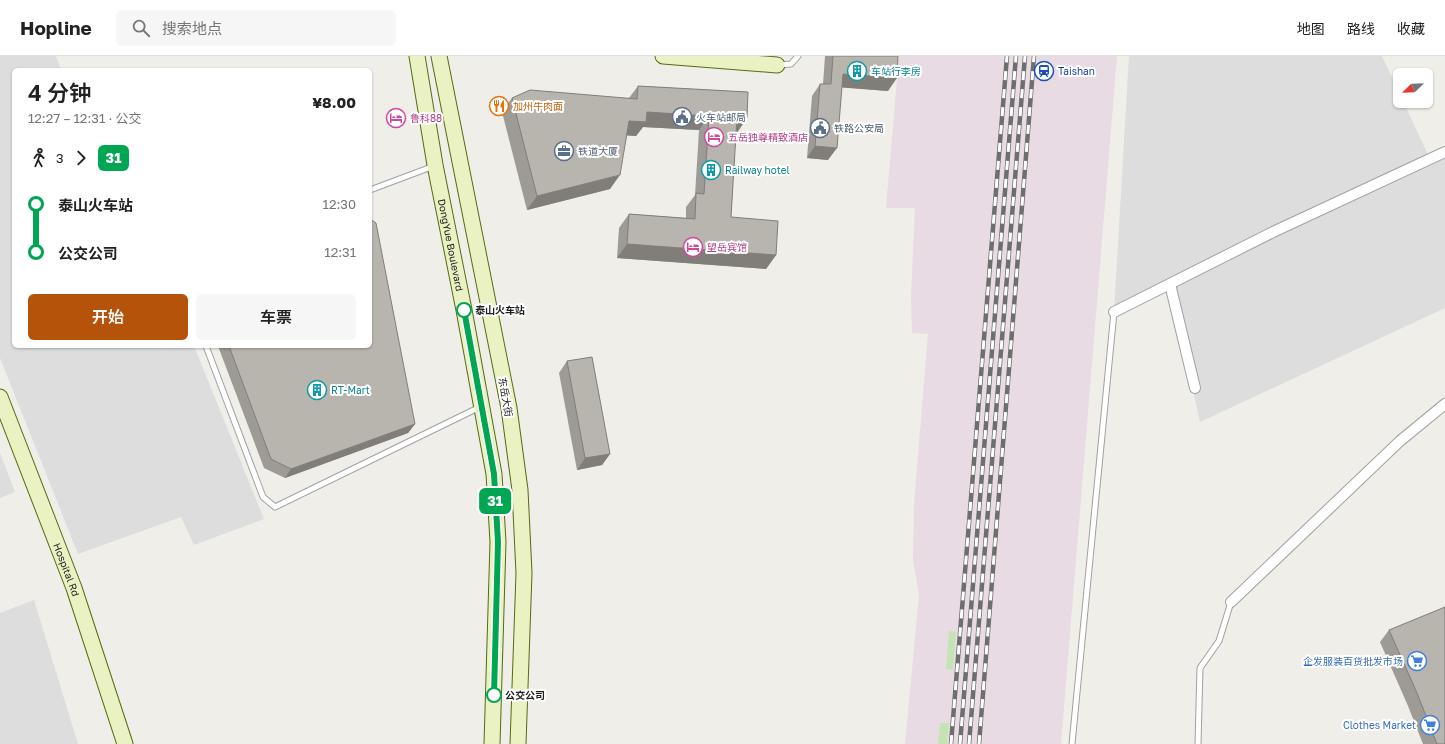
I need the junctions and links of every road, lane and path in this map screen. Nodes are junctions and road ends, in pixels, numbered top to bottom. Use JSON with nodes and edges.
{"nodes":[{"id":1,"x":417,"y":56,"type":"edge"},
{"id":2,"x":439,"y":56,"type":"edge"},
{"id":3,"x":663,"y":56,"type":"edge"},
{"id":4,"x":798,"y":56,"type":"edge"},
{"id":5,"x":777,"y":65,"type":"joint"},
{"id":6,"x":1445,"y":152,"type":"edge"},
{"id":7,"x":435,"y":165,"type":"junction"},
{"id":8,"x":372,"y":189,"type":"edge"},
{"id":9,"x":1170,"y":284,"type":"junction"},
{"id":10,"x":1114,"y":312,"type":"joint"},
{"id":11,"x":207,"y":348,"type":"edge"},
{"id":12,"x":1195,"y":388,"type":"dead end"},
{"id":13,"x":0,"y":397,"type":"edge"},
{"id":14,"x":1445,"y":404,"type":"edge"},
{"id":15,"x":482,"y":406,"type":"junction"},
{"id":16,"x":1231,"y":602,"type":"joint"},
{"id":17,"x":125,"y":744,"type":"edge"},
{"id":18,"x":492,"y":744,"type":"edge"},
{"id":19,"x":518,"y":744,"type":"edge"},
{"id":20,"x":1072,"y":744,"type":"edge"},
{"id":21,"x":1198,"y":744,"type":"edge"}],
"edges":[{"from":1,"to":7,"type":"main road","name":"DongYue Boulevard"},
{"from":2,"to":19,"type":"main road","name":"东岳大街"},
{"from":3,"to":5,"type":"main road"},
{"from":4,"to":5,"type":"lane"},
{"from":6,"to":9,"type":"street"},
{"from":7,"to":8,"type":"lane"},
{"from":7,"to":15,"type":"main road","name":"DongYue Boulevard"},
{"from":9,"to":10,"type":"street"},
{"from":9,"to":12,"type":"street"},
{"from":10,"to":20,"type":"lane"},
{"from":11,"to":15,"type":"lane"},
{"from":13,"to":17,"type":"main road","name":"Hospital Rd"},
{"from":14,"to":16,"type":"street"},
{"from":15,"to":18,"type":"main road","name":"DongYue Boulevard"},
{"from":16,"to":21,"type":"lane"}]}
